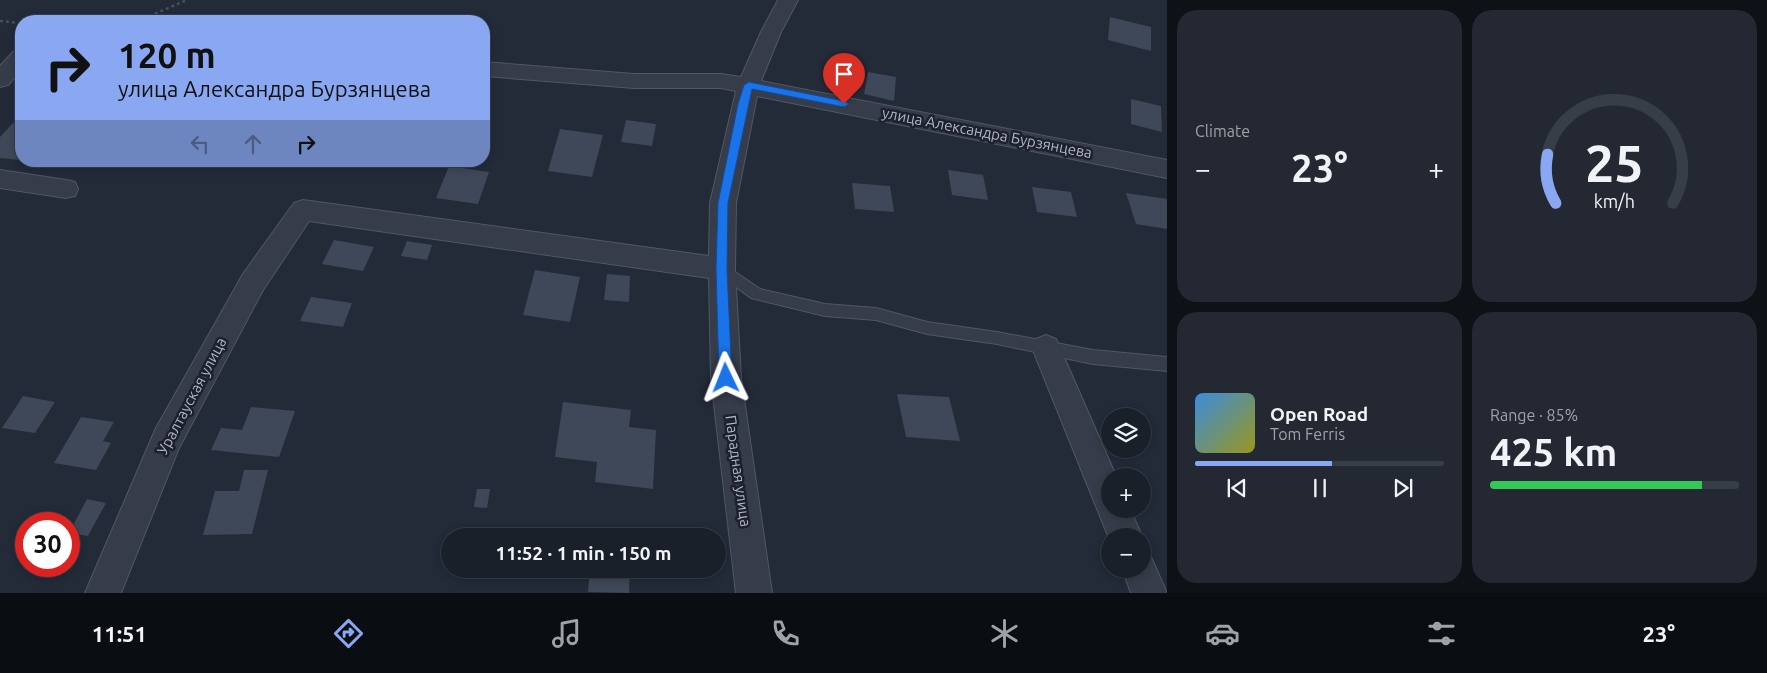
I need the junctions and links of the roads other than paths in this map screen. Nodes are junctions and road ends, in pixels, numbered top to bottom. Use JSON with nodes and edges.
{"nodes":[{"id":1,"x":788,"y":0,"type":"edge"},
{"id":2,"x":15,"y":64,"type":"edge"},
{"id":3,"x":490,"y":69,"type":"edge"},
{"id":4,"x":0,"y":80,"type":"edge"},
{"id":5,"x":749,"y":85,"type":"junction"},
{"id":6,"x":1167,"y":169,"type":"edge"},
{"id":7,"x":0,"y":180,"type":"edge"},
{"id":8,"x":66,"y":189,"type":"dead end"},
{"id":9,"x":722,"y":269,"type":"junction"},
{"id":10,"x":1046,"y":348,"type":"junction"},
{"id":11,"x":1167,"y":364,"type":"edge"},
{"id":12,"x":1101,"y":479,"type":"edge"},
{"id":13,"x":1143,"y":578,"type":"edge"},
{"id":14,"x":103,"y":593,"type":"edge"},
{"id":15,"x":754,"y":593,"type":"edge"},
{"id":16,"x":1149,"y":593,"type":"edge"}],
"edges":[{"from":1,"to":5,"type":"street","name":"Парадная улица"},
{"from":2,"to":4,"type":"street"},
{"from":3,"to":5,"type":"street","name":"улица Александра Бурзянцева"},
{"from":5,"to":6,"type":"street","name":"улица Александра Бурзянцева"},
{"from":5,"to":9,"type":"street","name":"Парадная улица"},
{"from":7,"to":8,"type":"street"},
{"from":9,"to":10,"type":"lane"},
{"from":9,"to":14,"type":"street","name":"Уралтауская улица"},
{"from":9,"to":15,"type":"street","name":"Парадная улица"},
{"from":10,"to":11,"type":"lane"},
{"from":10,"to":12,"type":"street"},
{"from":13,"to":16,"type":"street"}]}
